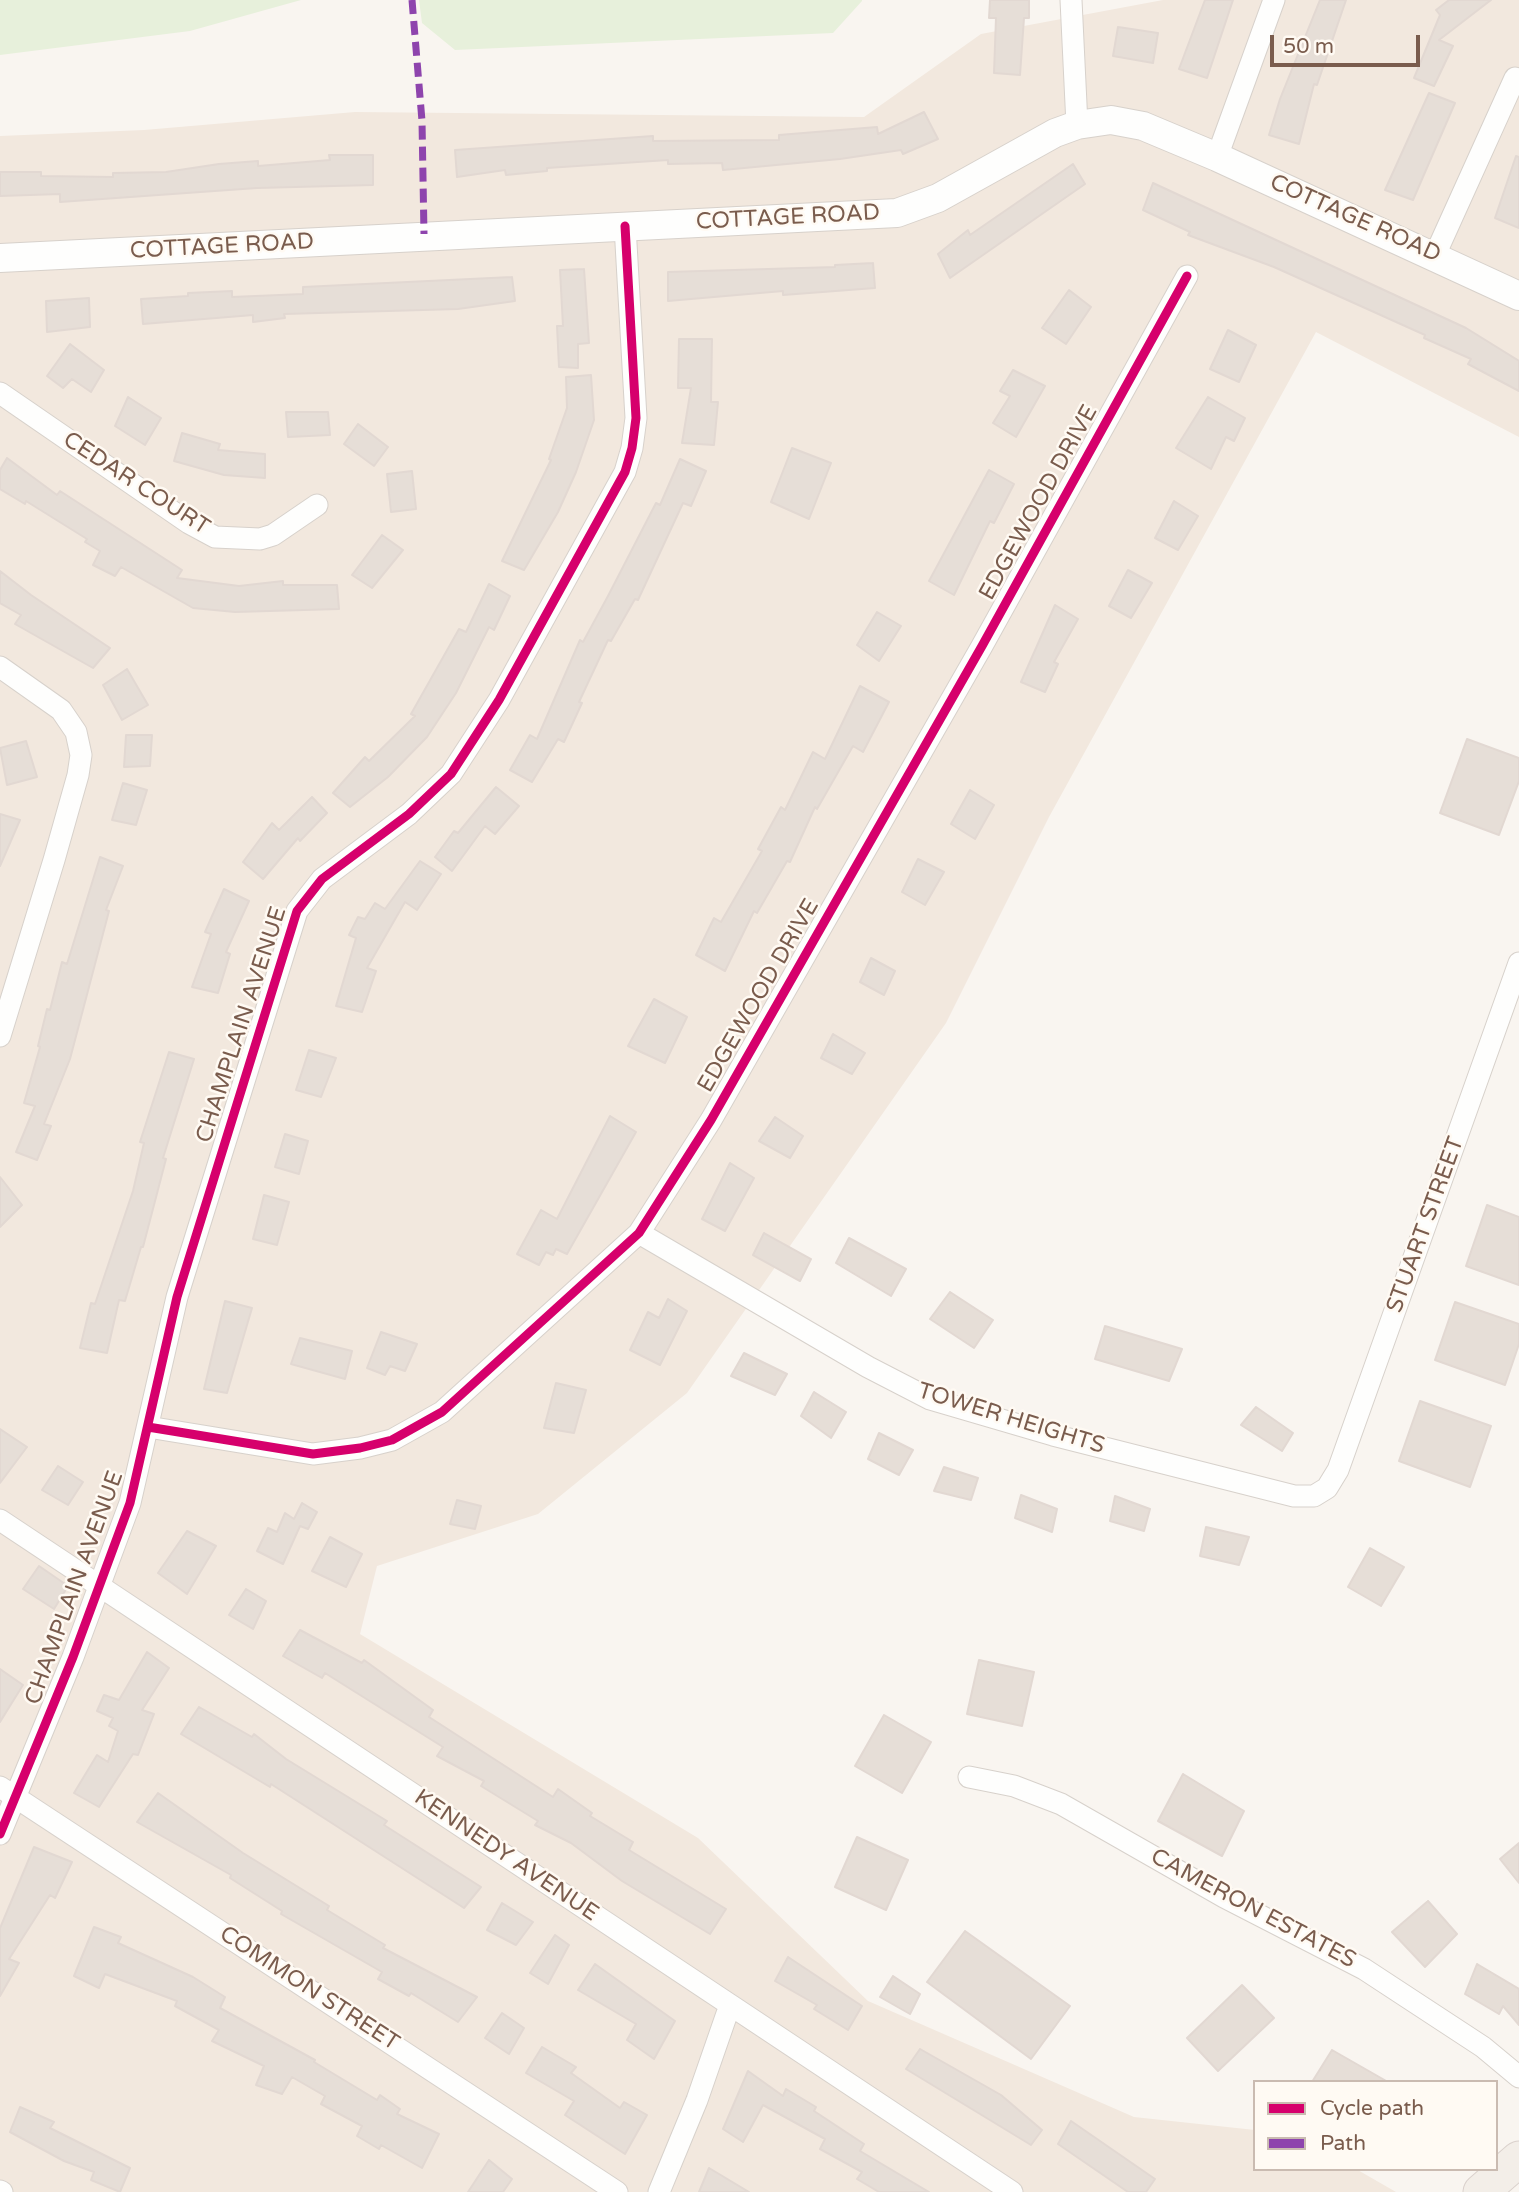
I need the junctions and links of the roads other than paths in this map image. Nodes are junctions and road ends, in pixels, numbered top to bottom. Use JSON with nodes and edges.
{"nodes":[{"id":1,"x":1071,"y":0,"type":"edge"},
{"id":2,"x":1274,"y":0,"type":"edge"},
{"id":3,"x":1515,"y":78,"type":"dead end"},
{"id":4,"x":1077,"y":125,"type":"junction"},
{"id":5,"x":1217,"y":157,"type":"junction"},
{"id":6,"x":625,"y":226,"type":"junction"},
{"id":7,"x":1435,"y":256,"type":"junction"},
{"id":8,"x":0,"y":258,"type":"edge"},
{"id":9,"x":1187,"y":276,"type":"dead end"},
{"id":10,"x":1519,"y":296,"type":"edge"},
{"id":11,"x":0,"y":393,"type":"edge"},
{"id":12,"x":317,"y":505,"type":"dead end"},
{"id":13,"x":0,"y":667,"type":"edge"},
{"id":14,"x":1519,"y":963,"type":"edge"},
{"id":15,"x":0,"y":1035,"type":"edge"},
{"id":16,"x":639,"y":1233,"type":"junction"},
{"id":17,"x":148,"y":1427,"type":"junction"},
{"id":18,"x":1329,"y":1485,"type":"joint"},
{"id":19,"x":0,"y":1520,"type":"edge"},
{"id":20,"x":101,"y":1587,"type":"junction"},
{"id":21,"x":969,"y":1777,"type":"dead end"},
{"id":22,"x":8,"y":1792,"type":"edge"},
{"id":23,"x":0,"y":1834,"type":"edge"},
{"id":24,"x":730,"y":2005,"type":"junction"},
{"id":25,"x":1519,"y":2077,"type":"edge"},
{"id":26,"x":1519,"y":2158,"type":"edge"},
{"id":27,"x":617,"y":2192,"type":"edge"},
{"id":28,"x":659,"y":2192,"type":"edge"},
{"id":29,"x":1012,"y":2192,"type":"edge"},
{"id":30,"x":1482,"y":2192,"type":"edge"}],
"edges":[{"from":1,"to":4,"type":"street"},
{"from":2,"to":5,"type":"street"},
{"from":3,"to":7,"type":"street"},
{"from":4,"to":5,"type":"street","name":"COTTAGE ROAD"},
{"from":4,"to":6,"type":"street","name":"COTTAGE ROAD"},
{"from":5,"to":7,"type":"street","name":"COTTAGE ROAD"},
{"from":6,"to":8,"type":"street","name":"COTTAGE ROAD"},
{"from":6,"to":17,"type":"street","name":"CHAMPLAIN AVENUE"},
{"from":7,"to":10,"type":"street","name":"COTTAGE ROAD"},
{"from":9,"to":16,"type":"street","name":"EDGEWOOD DRIVE"},
{"from":11,"to":12,"type":"street","name":"CEDAR COURT"},
{"from":13,"to":15,"type":"street"},
{"from":14,"to":18,"type":"street","name":"STUART STREET"},
{"from":16,"to":17,"type":"street","name":"EDGEWOOD DRIVE"},
{"from":16,"to":18,"type":"street","name":"TOWER HEIGHTS"},
{"from":17,"to":20,"type":"street","name":"CHAMPLAIN AVENUE"},
{"from":19,"to":20,"type":"street","name":"KENNEDY AVENUE"},
{"from":20,"to":22,"type":"street","name":"CHAMPLAIN AVENUE"},
{"from":20,"to":24,"type":"street","name":"KENNEDY AVENUE"},
{"from":21,"to":25,"type":"street","name":"CAMERON ESTATES"},
{"from":22,"to":23,"type":"street","name":"CHAMPLAIN AVENUE"},
{"from":22,"to":27,"type":"street","name":"COMMON STREET"},
{"from":24,"to":28,"type":"street"},
{"from":24,"to":29,"type":"street","name":"KENNEDY AVENUE"},
{"from":26,"to":30,"type":"main road"}]}
